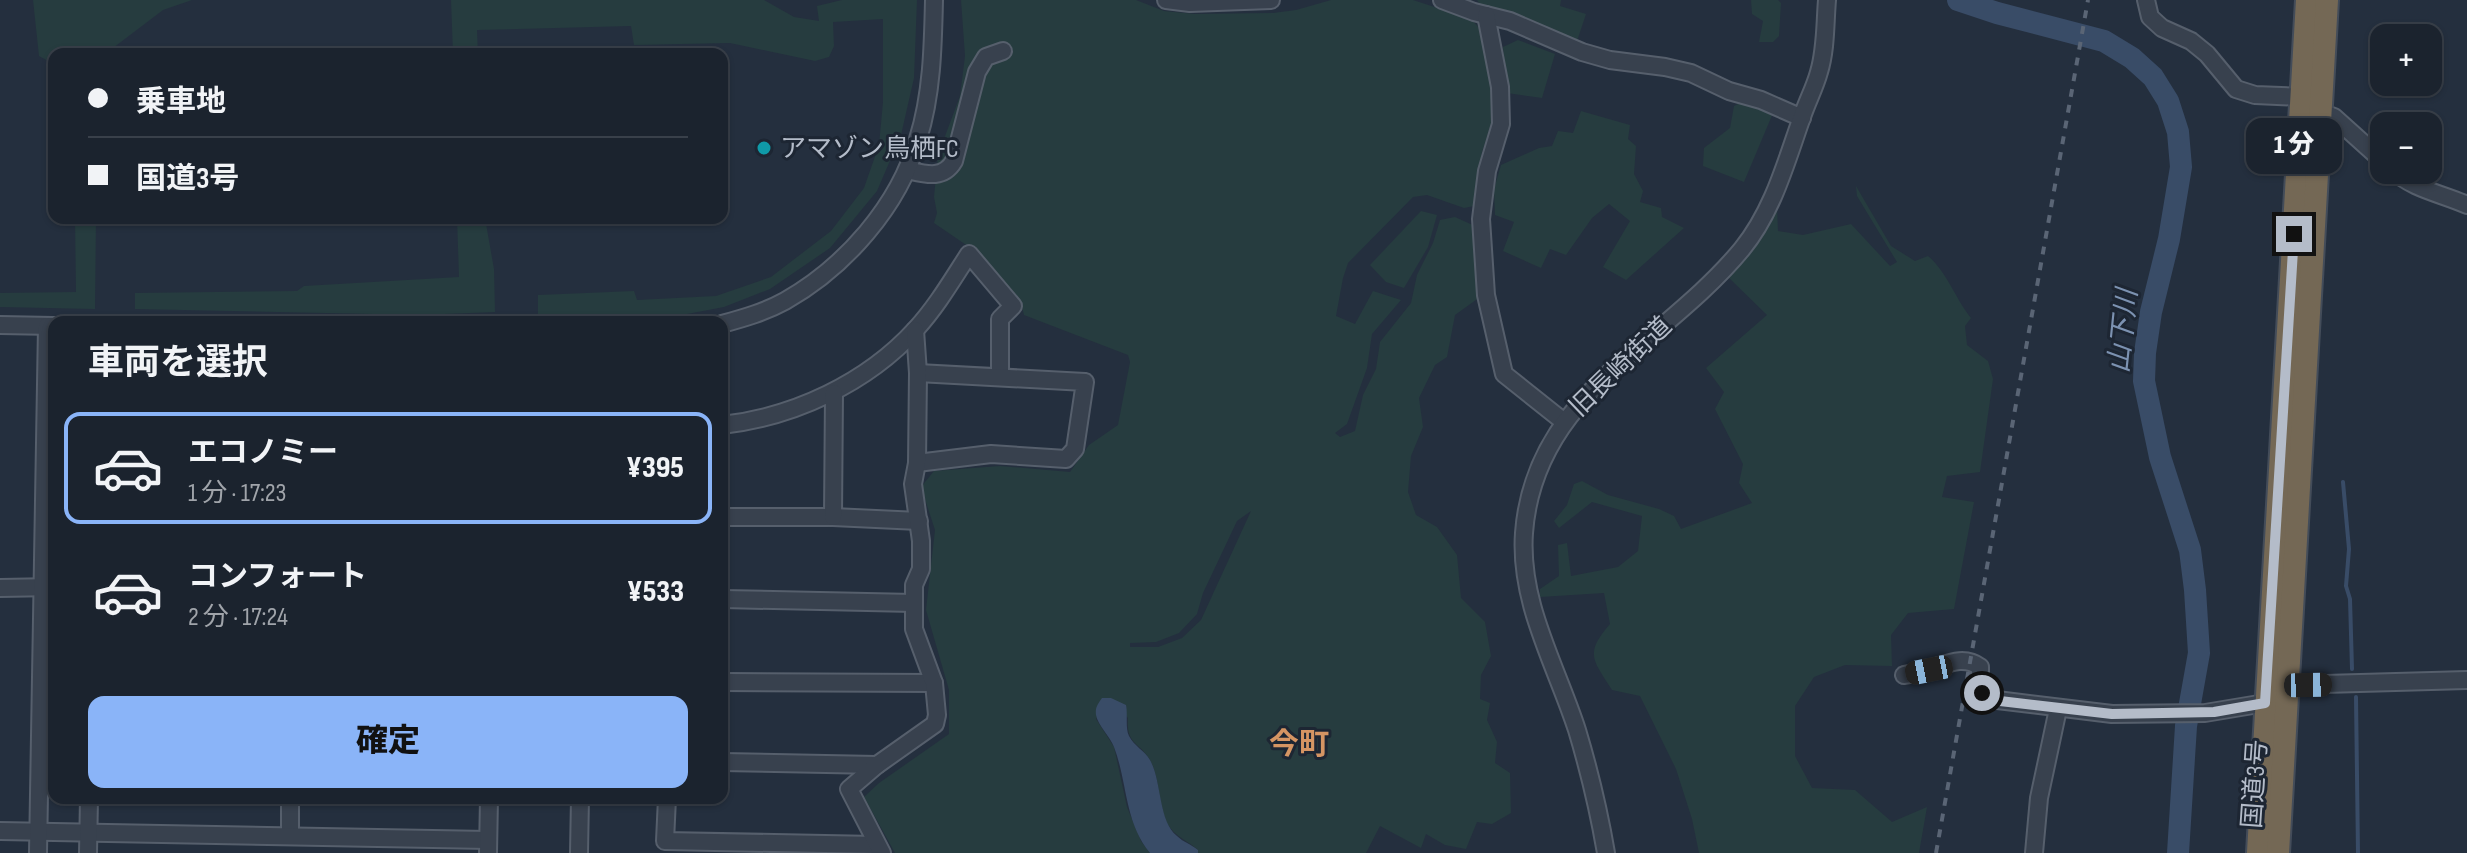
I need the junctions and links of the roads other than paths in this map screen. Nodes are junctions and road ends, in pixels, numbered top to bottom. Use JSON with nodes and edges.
{"nodes":[{"id":1,"x":934,"y":0,"type":"edge"},
{"id":2,"x":1166,"y":0,"type":"edge"},
{"id":3,"x":1271,"y":0,"type":"edge"},
{"id":4,"x":1442,"y":0,"type":"edge"},
{"id":5,"x":1827,"y":0,"type":"edge"},
{"id":6,"x":2146,"y":0,"type":"edge"},
{"id":7,"x":2307,"y":0,"type":"edge"},
{"id":8,"x":2327,"y":0,"type":"edge"},
{"id":9,"x":1486,"y":15,"type":"junction"},
{"id":10,"x":1003,"y":51,"type":"dead end"},
{"id":11,"x":2303,"y":97,"type":"junction"},
{"id":12,"x":2321,"y":112,"type":"junction"},
{"id":13,"x":1802,"y":118,"type":"junction"},
{"id":14,"x":2370,"y":149,"type":"edge"},
{"id":15,"x":907,"y":170,"type":"junction"},
{"id":16,"x":2414,"y":184,"type":"edge"},
{"id":17,"x":2467,"y":205,"type":"edge"},
{"id":18,"x":728,"y":322,"type":"edge"},
{"id":19,"x":0,"y":325,"type":"edge"},
{"id":20,"x":48,"y":326,"type":"edge"},
{"id":21,"x":915,"y":330,"type":"junction"},
{"id":22,"x":918,"y":373,"type":"junction"},
{"id":23,"x":1000,"y":377,"type":"junction"},
{"id":24,"x":834,"y":393,"type":"junction"},
{"id":25,"x":1563,"y":421,"type":"junction"},
{"id":26,"x":728,"y":424,"type":"edge"},
{"id":27,"x":917,"y":463,"type":"junction"},
{"id":28,"x":728,"y":517,"type":"edge"},
{"id":29,"x":833,"y":517,"type":"junction"},
{"id":30,"x":919,"y":521,"type":"junction"},
{"id":31,"x":48,"y":587,"type":"edge"},
{"id":32,"x":0,"y":588,"type":"edge"},
{"id":33,"x":728,"y":599,"type":"edge"},
{"id":34,"x":914,"y":603,"type":"junction"},
{"id":35,"x":1904,"y":675,"type":"dead end"},
{"id":36,"x":2467,"y":680,"type":"edge"},
{"id":37,"x":728,"y":682,"type":"edge"},
{"id":38,"x":934,"y":683,"type":"junction"},
{"id":39,"x":2289,"y":685,"type":"junction"},
{"id":40,"x":2265,"y":703,"type":"junction"},
{"id":41,"x":2058,"y":709,"type":"junction"},
{"id":42,"x":728,"y":762,"type":"edge"},
{"id":43,"x":877,"y":765,"type":"junction"},
{"id":44,"x":89,"y":804,"type":"edge"},
{"id":45,"x":290,"y":804,"type":"edge"},
{"id":46,"x":489,"y":804,"type":"edge"},
{"id":47,"x":580,"y":804,"type":"edge"},
{"id":48,"x":667,"y":804,"type":"edge"},
{"id":49,"x":0,"y":831,"type":"edge"},
{"id":50,"x":39,"y":831,"type":"junction"},
{"id":51,"x":88,"y":832,"type":"junction"},
{"id":52,"x":290,"y":836,"type":"junction"},
{"id":53,"x":488,"y":846,"type":"edge"},
{"id":54,"x":879,"y":849,"type":"edge"},
{"id":55,"x":38,"y":853,"type":"edge"},
{"id":56,"x":88,"y":853,"type":"edge"},
{"id":57,"x":579,"y":853,"type":"edge"},
{"id":58,"x":1606,"y":853,"type":"edge"},
{"id":59,"x":2034,"y":853,"type":"edge"},
{"id":60,"x":2258,"y":853,"type":"edge"},
{"id":61,"x":2278,"y":853,"type":"edge"}],
"edges":[{"from":1,"to":15,"type":"street"},
{"from":2,"to":3,"type":"street"},
{"from":4,"to":9,"type":"street"},
{"from":5,"to":13,"type":"street","name":"旧長崎街道"},
{"from":6,"to":11,"type":"street"},
{"from":7,"to":11,"type":"highway","name":"国道3号"},
{"from":8,"to":12,"type":"highway","name":"国道3号"},
{"from":9,"to":13,"type":"street"},
{"from":9,"to":25,"type":"street"},
{"from":10,"to":15,"type":"street"},
{"from":11,"to":12,"type":"street"},
{"from":11,"to":40,"type":"highway","name":"国道3号"},
{"from":12,"to":14,"type":"street"},
{"from":12,"to":39,"type":"highway","name":"国道3号"},
{"from":13,"to":25,"type":"street","name":"旧長崎街道"},
{"from":15,"to":18,"type":"street"},
{"from":16,"to":17,"type":"street"},
{"from":19,"to":20,"type":"street"},
{"from":21,"to":22,"type":"street"},
{"from":21,"to":23,"type":"street"},
{"from":21,"to":24,"type":"street"},
{"from":22,"to":23,"type":"street"},
{"from":22,"to":27,"type":"street"},
{"from":23,"to":27,"type":"street"},
{"from":24,"to":26,"type":"street"},
{"from":24,"to":29,"type":"street"},
{"from":25,"to":58,"type":"street","name":"旧長崎街道"},
{"from":27,"to":30,"type":"street"},
{"from":28,"to":29,"type":"street"},
{"from":29,"to":30,"type":"street"},
{"from":30,"to":34,"type":"street"},
{"from":31,"to":32,"type":"street"},
{"from":31,"to":50,"type":"street"},
{"from":33,"to":34,"type":"street"},
{"from":34,"to":38,"type":"street"},
{"from":35,"to":41,"type":"street"},
{"from":36,"to":39,"type":"street"},
{"from":37,"to":38,"type":"street"},
{"from":38,"to":43,"type":"street"},
{"from":39,"to":40,"type":"street"},
{"from":39,"to":61,"type":"highway","name":"国道3号"},
{"from":40,"to":41,"type":"street"},
{"from":40,"to":60,"type":"highway","name":"国道3号"},
{"from":41,"to":59,"type":"street"},
{"from":42,"to":43,"type":"street"},
{"from":43,"to":54,"type":"street"},
{"from":44,"to":51,"type":"street"},
{"from":45,"to":52,"type":"street"},
{"from":46,"to":53,"type":"street"},
{"from":47,"to":57,"type":"street"},
{"from":48,"to":54,"type":"street"},
{"from":49,"to":50,"type":"street"},
{"from":50,"to":51,"type":"street"},
{"from":50,"to":55,"type":"street"},
{"from":51,"to":52,"type":"street"},
{"from":51,"to":56,"type":"street"},
{"from":52,"to":53,"type":"street"}]}
